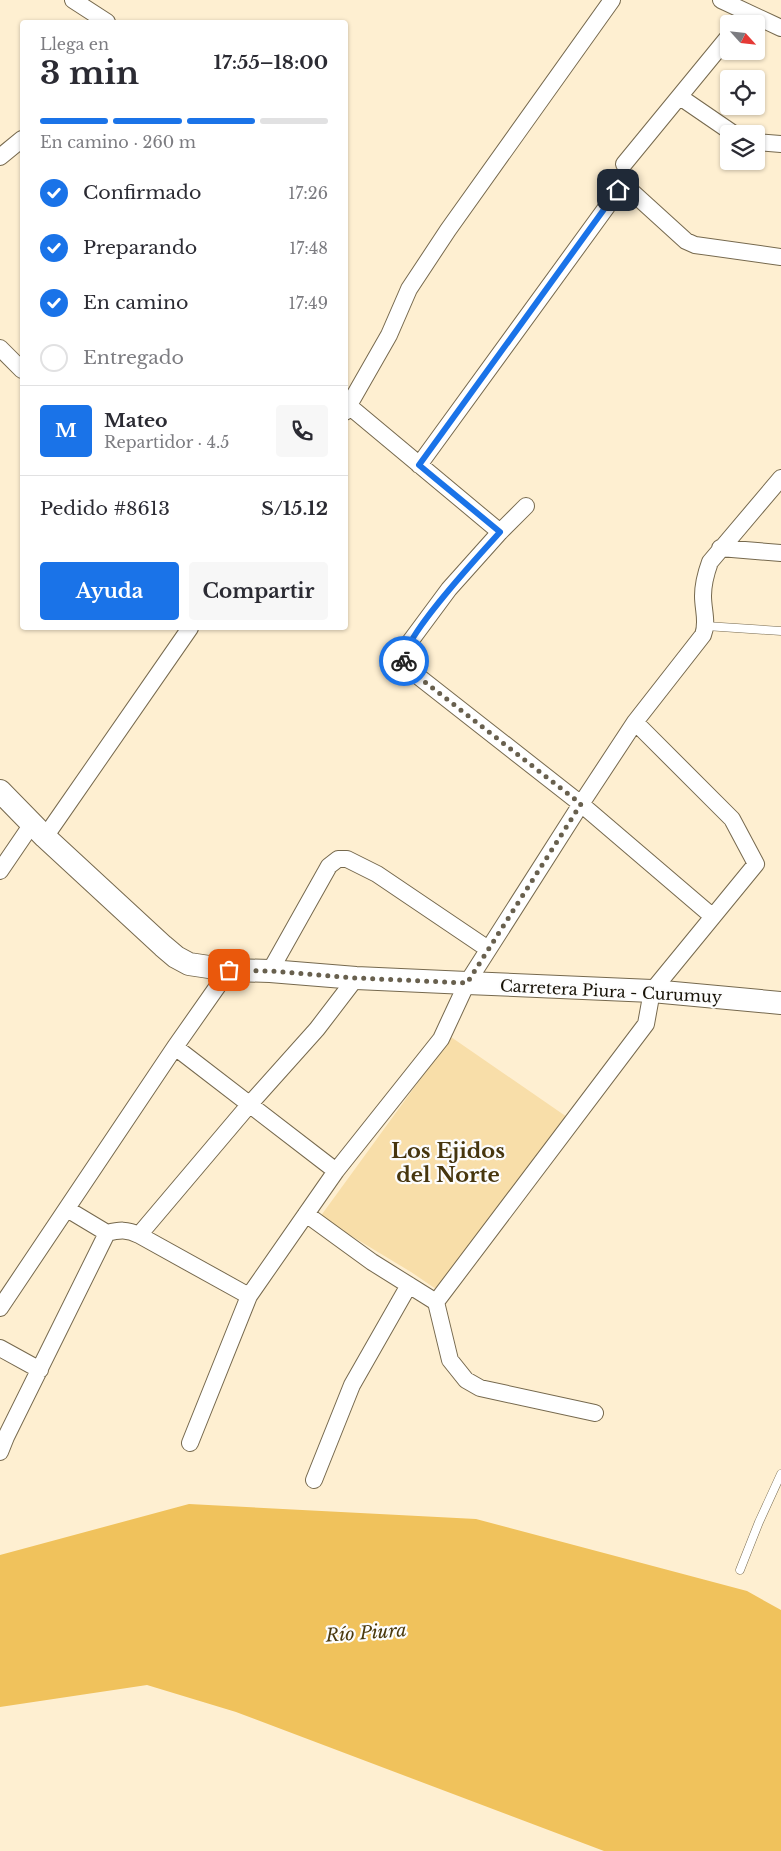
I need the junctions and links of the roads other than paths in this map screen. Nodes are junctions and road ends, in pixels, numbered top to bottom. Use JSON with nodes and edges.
{"nodes":[{"id":1,"x":73,"y":0,"type":"edge"},
{"id":2,"x":612,"y":0,"type":"edge"},
{"id":3,"x":721,"y":0,"type":"edge"},
{"id":4,"x":739,"y":15,"type":"edge"},
{"id":5,"x":104,"y":20,"type":"edge"},
{"id":6,"x":765,"y":24,"type":"edge"},
{"id":7,"x":781,"y":28,"type":"edge"},
{"id":8,"x":720,"y":47,"type":"edge"},
{"id":9,"x":680,"y":97,"type":"junction"},
{"id":10,"x":721,"y":125,"type":"edge"},
{"id":11,"x":20,"y":141,"type":"edge"},
{"id":12,"x":765,"y":143,"type":"edge"},
{"id":13,"x":781,"y":144,"type":"edge"},
{"id":14,"x":0,"y":156,"type":"edge"},
{"id":15,"x":624,"y":164,"type":"dead end"},
{"id":16,"x":781,"y":257,"type":"edge"},
{"id":17,"x":0,"y":348,"type":"edge"},
{"id":18,"x":20,"y":368,"type":"edge"},
{"id":19,"x":348,"y":407,"type":"edge"},
{"id":20,"x":348,"y":410,"type":"edge"},
{"id":21,"x":419,"y":465,"type":"junction"},
{"id":22,"x":781,"y":478,"type":"edge"},
{"id":23,"x":526,"y":506,"type":"dead end"},
{"id":24,"x":500,"y":532,"type":"junction"},
{"id":25,"x":720,"y":548,"type":"junction"},
{"id":26,"x":781,"y":553,"type":"edge"},
{"id":27,"x":706,"y":626,"type":"junction"},
{"id":28,"x":189,"y":630,"type":"edge"},
{"id":29,"x":781,"y":631,"type":"edge"},
{"id":30,"x":635,"y":722,"type":"junction"},
{"id":31,"x":0,"y":791,"type":"edge"},
{"id":32,"x":581,"y":804,"type":"junction"},
{"id":33,"x":39,"y":831,"type":"junction"},
{"id":34,"x":0,"y":871,"type":"edge"},
{"id":35,"x":712,"y":916,"type":"junction"},
{"id":36,"x":488,"y":949,"type":"junction"},
{"id":37,"x":229,"y":970,"type":"junction"},
{"id":38,"x":270,"y":971,"type":"junction"},
{"id":39,"x":356,"y":978,"type":"junction"},
{"id":40,"x":467,"y":983,"type":"junction"},
{"id":41,"x":652,"y":991,"type":"junction"},
{"id":42,"x":781,"y":1003,"type":"edge"},
{"id":43,"x":175,"y":1047,"type":"junction"},
{"id":44,"x":249,"y":1105,"type":"junction"},
{"id":45,"x":336,"y":1171,"type":"junction"},
{"id":46,"x":68,"y":1209,"type":"junction"},
{"id":47,"x":306,"y":1214,"type":"junction"},
{"id":48,"x":107,"y":1234,"type":"junction"},
{"id":49,"x":139,"y":1235,"type":"junction"},
{"id":50,"x":409,"y":1285,"type":"junction"},
{"id":51,"x":249,"y":1296,"type":"junction"},
{"id":52,"x":436,"y":1302,"type":"junction"},
{"id":53,"x":0,"y":1308,"type":"edge"},
{"id":54,"x":0,"y":1348,"type":"edge"},
{"id":55,"x":40,"y":1370,"type":"junction"},
{"id":56,"x":595,"y":1413,"type":"dead end"},
{"id":57,"x":2,"y":1441,"type":"edge"},
{"id":58,"x":190,"y":1443,"type":"dead end"},
{"id":59,"x":781,"y":1474,"type":"edge"},
{"id":60,"x":314,"y":1480,"type":"dead end"},
{"id":61,"x":740,"y":1570,"type":"dead end"}],
"edges":[{"from":1,"to":5,"type":"street"},
{"from":2,"to":19,"type":"street"},
{"from":3,"to":4,"type":"street"},
{"from":6,"to":7,"type":"street"},
{"from":8,"to":9,"type":"street"},
{"from":9,"to":10,"type":"street"},
{"from":9,"to":15,"type":"street"},
{"from":11,"to":14,"type":"street"},
{"from":12,"to":13,"type":"street"},
{"from":16,"to":21,"type":"street"},
{"from":17,"to":18,"type":"street"},
{"from":20,"to":21,"type":"street"},
{"from":21,"to":24,"type":"street"},
{"from":22,"to":25,"type":"street"},
{"from":23,"to":24,"type":"street"},
{"from":24,"to":32,"type":"street"},
{"from":25,"to":26,"type":"street"},
{"from":25,"to":27,"type":"street"},
{"from":27,"to":29,"type":"lane"},
{"from":27,"to":30,"type":"street"},
{"from":28,"to":33,"type":"street"},
{"from":30,"to":32,"type":"street"},
{"from":30,"to":35,"type":"street"},
{"from":31,"to":33,"type":"main road","name":"Carretera Piura - Curumuy"},
{"from":32,"to":35,"type":"street"},
{"from":32,"to":36,"type":"street"},
{"from":33,"to":34,"type":"street"},
{"from":33,"to":37,"type":"main road","name":"Carretera Piura - Curumuy"},
{"from":35,"to":41,"type":"street"},
{"from":36,"to":38,"type":"street"},
{"from":36,"to":40,"type":"street"},
{"from":37,"to":38,"type":"main road","name":"Carretera Piura - Curumuy"},
{"from":37,"to":43,"type":"street"},
{"from":38,"to":39,"type":"main road","name":"Carretera Piura - Curumuy"},
{"from":39,"to":40,"type":"main road","name":"Carretera Piura - Curumuy"},
{"from":39,"to":44,"type":"street"},
{"from":40,"to":41,"type":"main road","name":"Carretera Piura - Curumuy"},
{"from":40,"to":45,"type":"street"},
{"from":41,"to":42,"type":"main road","name":"Carretera Piura - Curumuy"},
{"from":41,"to":52,"type":"street"},
{"from":43,"to":44,"type":"street"},
{"from":43,"to":46,"type":"street"},
{"from":44,"to":45,"type":"street"},
{"from":44,"to":49,"type":"street"},
{"from":45,"to":47,"type":"street"},
{"from":46,"to":48,"type":"street"},
{"from":46,"to":53,"type":"street"},
{"from":47,"to":50,"type":"street"},
{"from":47,"to":51,"type":"street"},
{"from":48,"to":49,"type":"street"},
{"from":48,"to":55,"type":"street"},
{"from":49,"to":51,"type":"street"},
{"from":50,"to":52,"type":"street"},
{"from":50,"to":60,"type":"street"},
{"from":51,"to":58,"type":"street"},
{"from":52,"to":56,"type":"street"},
{"from":54,"to":55,"type":"street"},
{"from":55,"to":57,"type":"street"},
{"from":59,"to":61,"type":"lane"}]}
